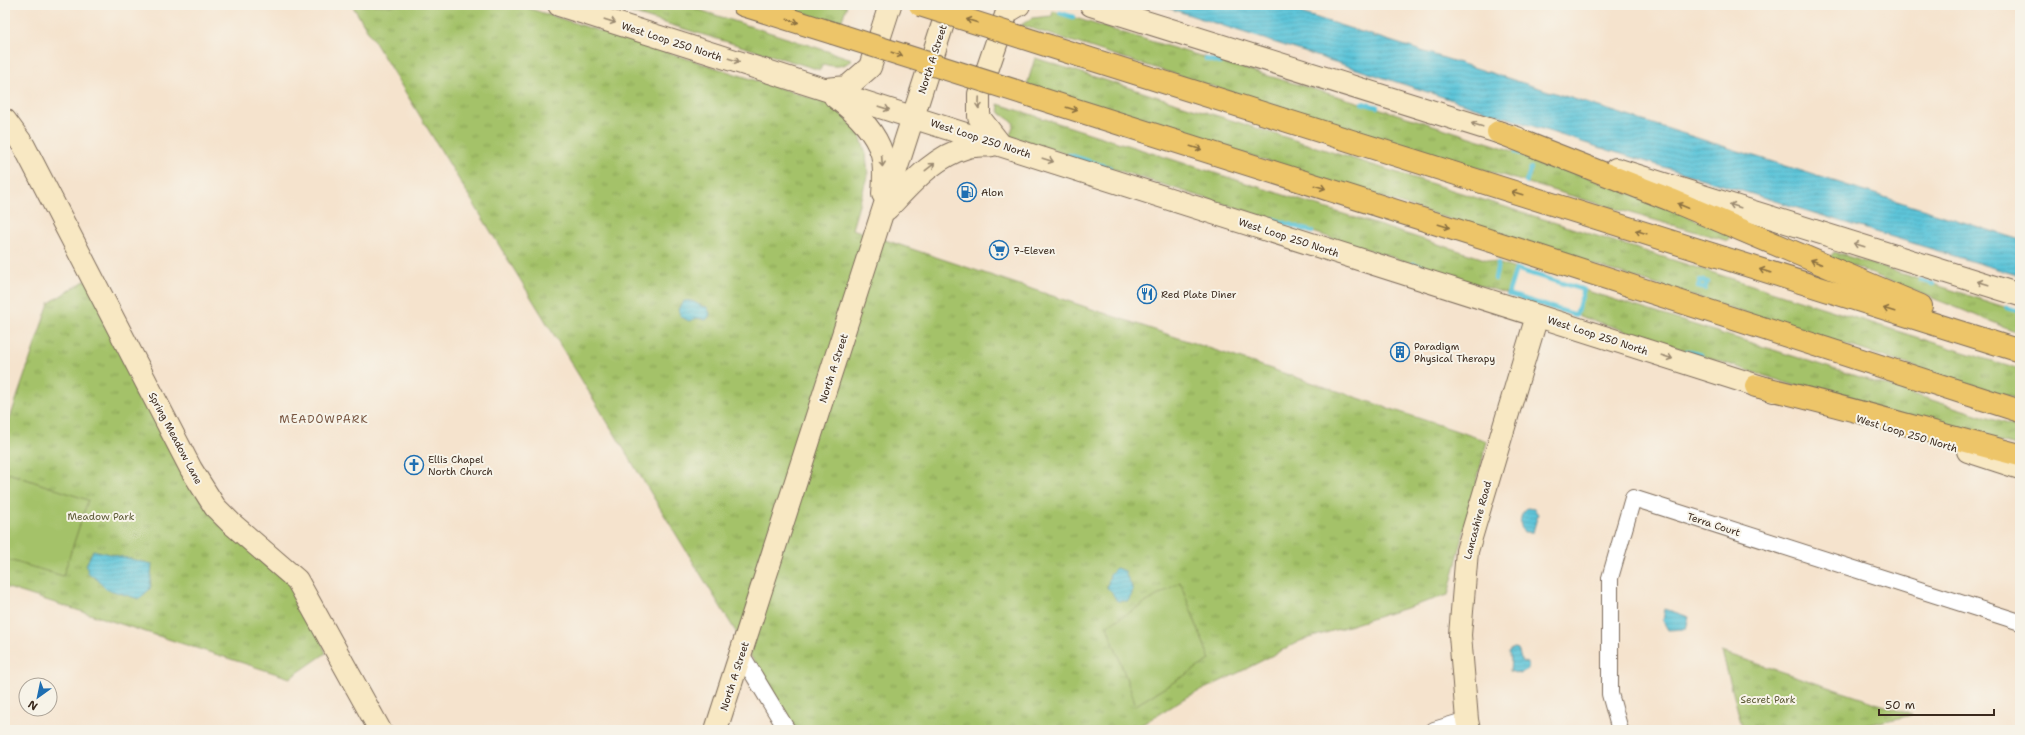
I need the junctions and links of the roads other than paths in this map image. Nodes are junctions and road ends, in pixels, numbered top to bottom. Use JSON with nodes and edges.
{"nodes":[{"id":1,"x":559,"y":5,"type":"edge"},
{"id":2,"x":742,"y":5,"type":"edge"},
{"id":3,"x":890,"y":5,"type":"edge"},
{"id":4,"x":920,"y":5,"type":"edge"},
{"id":5,"x":949,"y":5,"type":"edge"},
{"id":6,"x":1019,"y":5,"type":"edge"},
{"id":7,"x":1091,"y":5,"type":"edge"},
{"id":8,"x":824,"y":89,"type":"junction"},
{"id":9,"x":913,"y":117,"type":"junction"},
{"id":10,"x":5,"y":120,"type":"edge"},
{"id":11,"x":1498,"y":132,"type":"junction"},
{"id":12,"x":1000,"y":144,"type":"junction"},
{"id":13,"x":882,"y":214,"type":"junction"},
{"id":14,"x":2020,"y":295,"type":"edge"},
{"id":15,"x":1537,"y":316,"type":"junction"},
{"id":16,"x":2020,"y":346,"type":"edge"},
{"id":17,"x":2020,"y":351,"type":"edge"},
{"id":18,"x":1756,"y":386,"type":"junction"},
{"id":19,"x":2020,"y":411,"type":"edge"},
{"id":20,"x":2020,"y":455,"type":"edge"},
{"id":21,"x":2020,"y":468,"type":"edge"},
{"id":22,"x":2020,"y":622,"type":"edge"},
{"id":23,"x":740,"y":654,"type":"junction"},
{"id":24,"x":1468,"y":725,"type":"edge"},
{"id":25,"x":380,"y":730,"type":"edge"},
{"id":26,"x":716,"y":730,"type":"edge"},
{"id":27,"x":787,"y":730,"type":"edge"},
{"id":28,"x":1434,"y":730,"type":"edge"},
{"id":29,"x":1620,"y":730,"type":"edge"}],
"edges":[{"from":1,"to":8,"type":"main road","name":"West Loop 250 North","one_way":true},
{"from":2,"to":19,"type":"highway","one_way":true,"bridge":true},
{"from":3,"to":8,"type":"main road"},
{"from":17,"to":4,"type":"highway","one_way":true,"bridge":true},
{"from":5,"to":9,"type":"main road","name":"North A Street"},
{"from":6,"to":12,"type":"main road","one_way":true},
{"from":11,"to":7,"type":"main road","one_way":true},
{"from":8,"to":9,"type":"main road","name":"West Loop 250 North","one_way":true},
{"from":8,"to":13,"type":"main road","one_way":true},
{"from":9,"to":12,"type":"main road","name":"West Loop 250 North"},
{"from":9,"to":13,"type":"main road","name":"North A Street"},
{"from":10,"to":25,"type":"main road","name":"Spring Meadow Lane"},
{"from":14,"to":11,"type":"main road","one_way":true},
{"from":16,"to":11,"type":"highway","one_way":true},
{"from":13,"to":12,"type":"main road","one_way":true},
{"from":12,"to":15,"type":"main road","name":"West Loop 250 North","one_way":true},
{"from":13,"to":23,"type":"main road","name":"North A Street"},
{"from":15,"to":18,"type":"main road","name":"West Loop 250 North","one_way":true},
{"from":15,"to":24,"type":"main road","name":"Lancashire Road"},
{"from":18,"to":20,"type":"highway"},
{"from":18,"to":21,"type":"main road","name":"West Loop 250 North"},
{"from":22,"to":29,"type":"street","name":"Terra Court"},
{"from":23,"to":26,"type":"main road","name":"North A Street"},
{"from":23,"to":27,"type":"street"},
{"from":24,"to":28,"type":"street"}]}
